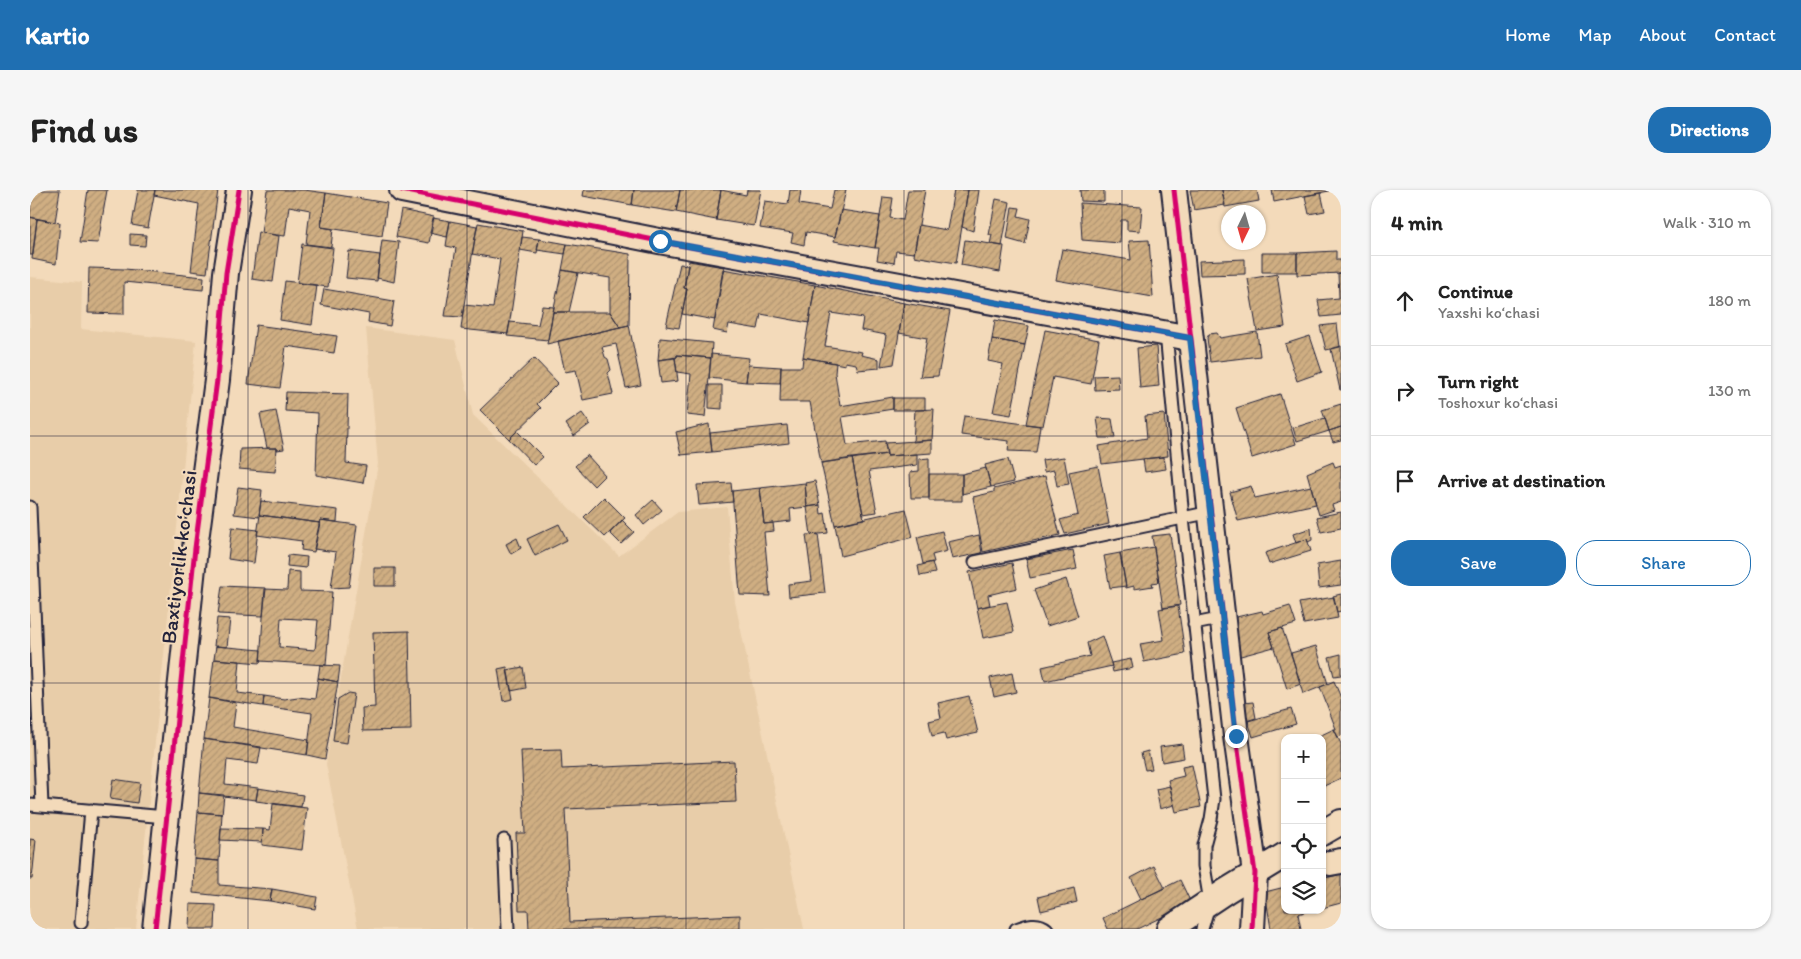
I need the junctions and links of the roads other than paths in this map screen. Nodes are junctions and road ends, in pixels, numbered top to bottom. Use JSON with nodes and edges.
{"nodes":[{"id":1,"x":239,"y":190,"type":"edge"},
{"id":2,"x":1174,"y":190,"type":"edge"},
{"id":3,"x":417,"y":191,"type":"edge"},
{"id":4,"x":1166,"y":333,"type":"junction"},
{"id":5,"x":1190,"y":338,"type":"junction"},
{"id":6,"x":30,"y":506,"type":"edge"},
{"id":7,"x":1211,"y":512,"type":"junction"},
{"id":8,"x":1183,"y":518,"type":"junction"},
{"id":9,"x":975,"y":562,"type":"dead end"},
{"id":10,"x":1224,"y":618,"type":"junction"},
{"id":11,"x":1194,"y":624,"type":"junction"},
{"id":12,"x":36,"y":806,"type":"edge"},
{"id":13,"x":91,"y":810,"type":"junction"},
{"id":14,"x":166,"y":816,"type":"junction"},
{"id":15,"x":1341,"y":822,"type":"edge"},
{"id":16,"x":1326,"y":831,"type":"edge"},
{"id":17,"x":504,"y":840,"type":"dead end"},
{"id":18,"x":1281,"y":858,"type":"edge"},
{"id":19,"x":1255,"y":874,"type":"junction"},
{"id":20,"x":1210,"y":902,"type":"junction"},
{"id":21,"x":81,"y":924,"type":"dead end"},
{"id":22,"x":155,"y":929,"type":"edge"},
{"id":23,"x":508,"y":929,"type":"edge"},
{"id":24,"x":1016,"y":929,"type":"edge"},
{"id":25,"x":1047,"y":929,"type":"edge"},
{"id":26,"x":1169,"y":929,"type":"edge"},
{"id":27,"x":1202,"y":929,"type":"edge"},
{"id":28,"x":1252,"y":929,"type":"edge"}],
"edges":[{"from":1,"to":14,"type":"street","name":"Baxtiyorlik koʻchasi"},
{"from":2,"to":5,"type":"street"},
{"from":3,"to":4,"type":"street"},
{"from":4,"to":5,"type":"street"},
{"from":4,"to":8,"type":"lane"},
{"from":5,"to":7,"type":"street"},
{"from":6,"to":12,"type":"lane"},
{"from":7,"to":8,"type":"lane"},
{"from":7,"to":10,"type":"street"},
{"from":8,"to":9,"type":"lane"},
{"from":8,"to":11,"type":"lane"},
{"from":10,"to":11,"type":"lane"},
{"from":10,"to":19,"type":"street"},
{"from":11,"to":20,"type":"lane"},
{"from":12,"to":13,"type":"lane"},
{"from":13,"to":14,"type":"lane"},
{"from":13,"to":21,"type":"lane"},
{"from":14,"to":22,"type":"street","name":"Baxtiyorlik koʻchasi"},
{"from":15,"to":16,"type":"street"},
{"from":17,"to":23,"type":"lane"},
{"from":18,"to":19,"type":"street"},
{"from":19,"to":20,"type":"street"},
{"from":19,"to":28,"type":"street"},
{"from":20,"to":26,"type":"street"},
{"from":20,"to":27,"type":"lane"},
{"from":24,"to":25,"type":"lane"}]}
